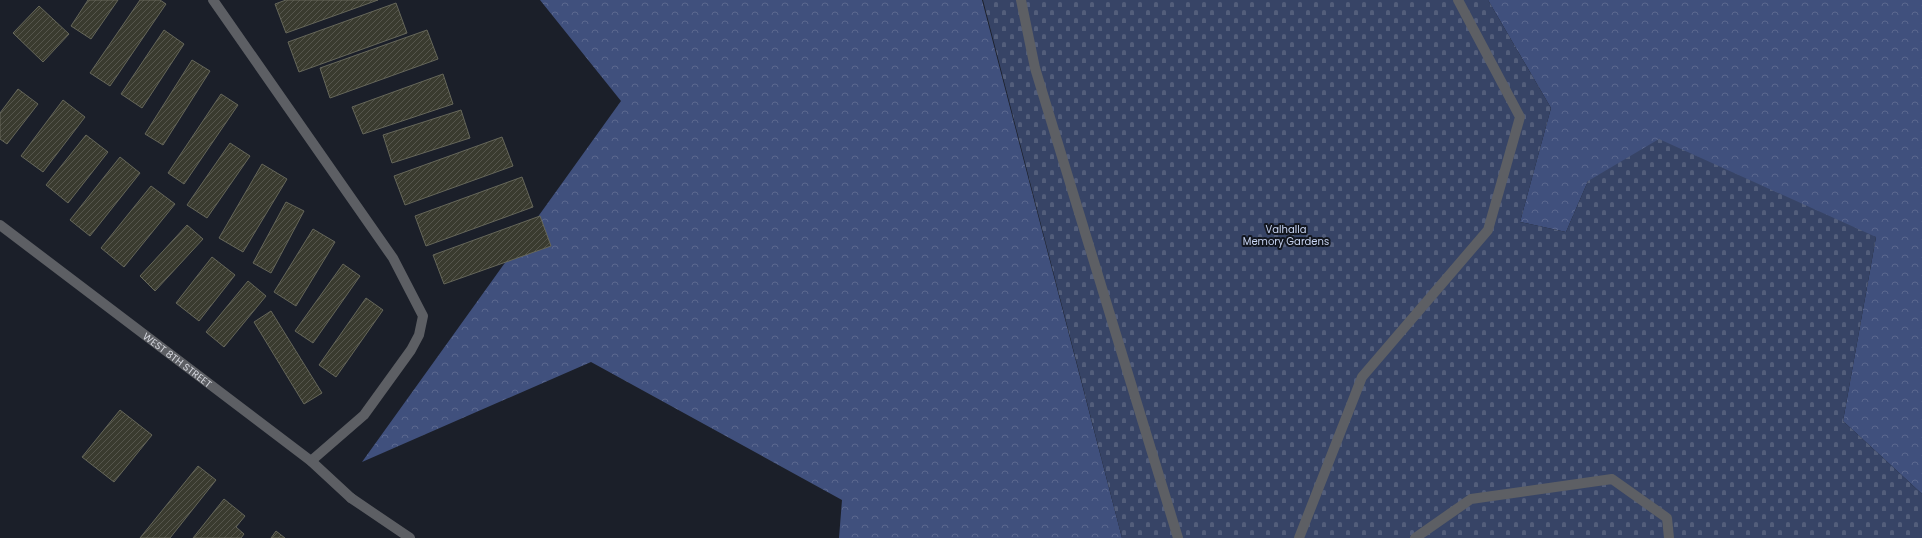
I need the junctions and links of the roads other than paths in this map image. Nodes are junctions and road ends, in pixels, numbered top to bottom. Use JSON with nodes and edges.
{"nodes":[{"id":1,"x":213,"y":0,"type":"edge"},
{"id":2,"x":1021,"y":0,"type":"edge"},
{"id":3,"x":1458,"y":0,"type":"edge"},
{"id":4,"x":0,"y":225,"type":"edge"},
{"id":5,"x":310,"y":461,"type":"junction"},
{"id":6,"x":410,"y":538,"type":"edge"},
{"id":7,"x":1178,"y":538,"type":"edge"},
{"id":8,"x":1299,"y":538,"type":"edge"},
{"id":9,"x":1415,"y":538,"type":"edge"},
{"id":10,"x":1669,"y":538,"type":"edge"}],
"edges":[{"from":1,"to":5,"type":"street"},
{"from":2,"to":7,"type":"street"},
{"from":3,"to":8,"type":"street"},
{"from":4,"to":5,"type":"street","name":"WEST 8TH STREET"},
{"from":5,"to":6,"type":"street","name":"WEST 8TH STREET"},
{"from":9,"to":10,"type":"street"}]}
